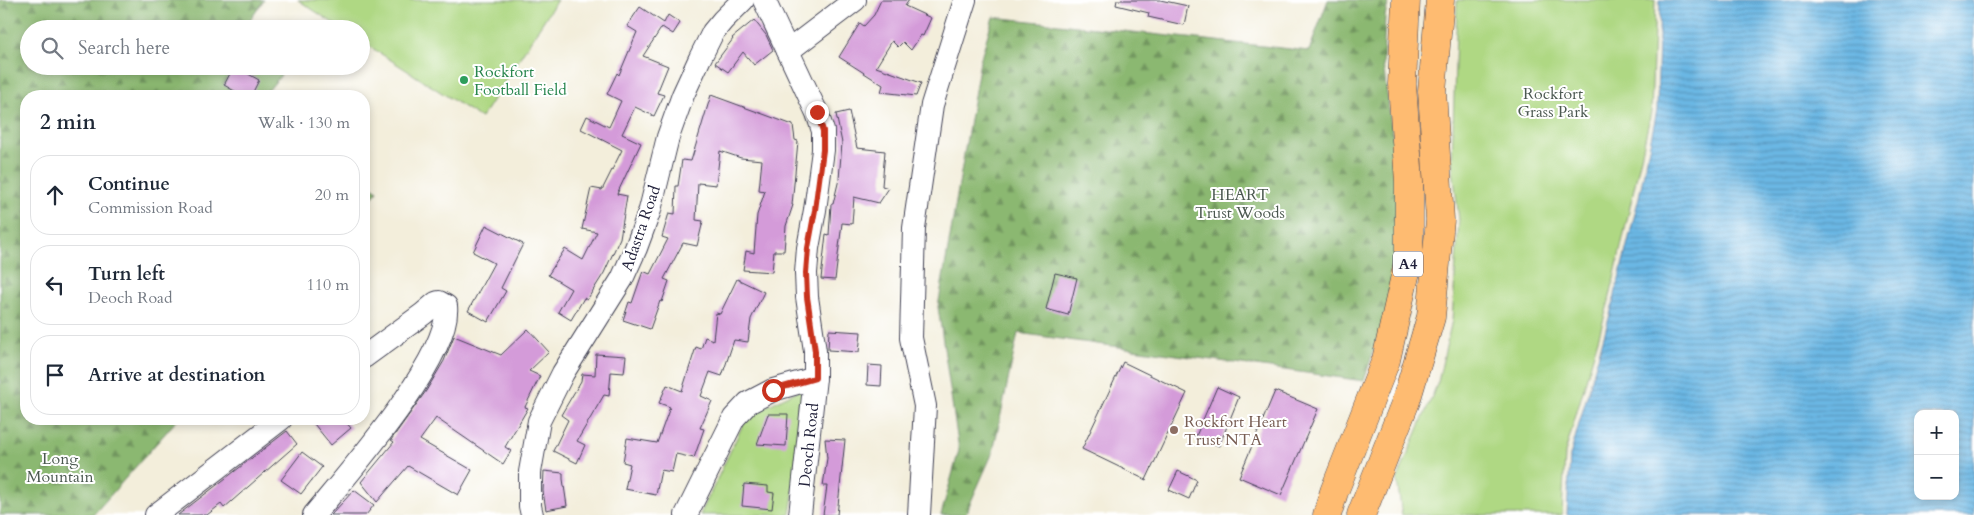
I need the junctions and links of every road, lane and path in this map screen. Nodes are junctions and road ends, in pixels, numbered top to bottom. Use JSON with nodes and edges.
{"nodes":[{"id":1,"x":743,"y":0,"type":"edge"},
{"id":2,"x":764,"y":0,"type":"edge"},
{"id":3,"x":855,"y":0,"type":"edge"},
{"id":4,"x":965,"y":0,"type":"edge"},
{"id":5,"x":1406,"y":0,"type":"edge"},
{"id":6,"x":1440,"y":0,"type":"edge"},
{"id":7,"x":788,"y":51,"type":"junction"},
{"id":8,"x":370,"y":353,"type":"edge"},
{"id":9,"x":815,"y":378,"type":"junction"},
{"id":10,"x":273,"y":425,"type":"edge"},
{"id":11,"x":1328,"y":507,"type":"edge"},
{"id":12,"x":156,"y":515,"type":"edge"},
{"id":13,"x":314,"y":515,"type":"edge"},
{"id":14,"x":532,"y":515,"type":"edge"},
{"id":15,"x":686,"y":515,"type":"edge"},
{"id":16,"x":800,"y":515,"type":"edge"},
{"id":17,"x":919,"y":515,"type":"edge"},
{"id":18,"x":1361,"y":515,"type":"edge"}],
"edges":[{"from":1,"to":14,"type":"street","name":"Adastra Road"},
{"from":2,"to":7,"type":"street","name":"Deoch Road"},
{"from":3,"to":7,"type":"street"},
{"from":4,"to":17,"type":"street"},
{"from":5,"to":11,"type":"highway","number":"A4"},
{"from":6,"to":18,"type":"highway","number":"A4"},
{"from":7,"to":9,"type":"street","name":"Deoch Road"},
{"from":8,"to":13,"type":"street"},
{"from":9,"to":15,"type":"street"},
{"from":9,"to":16,"type":"street","name":"Deoch Road"},
{"from":10,"to":12,"type":"street"}]}
